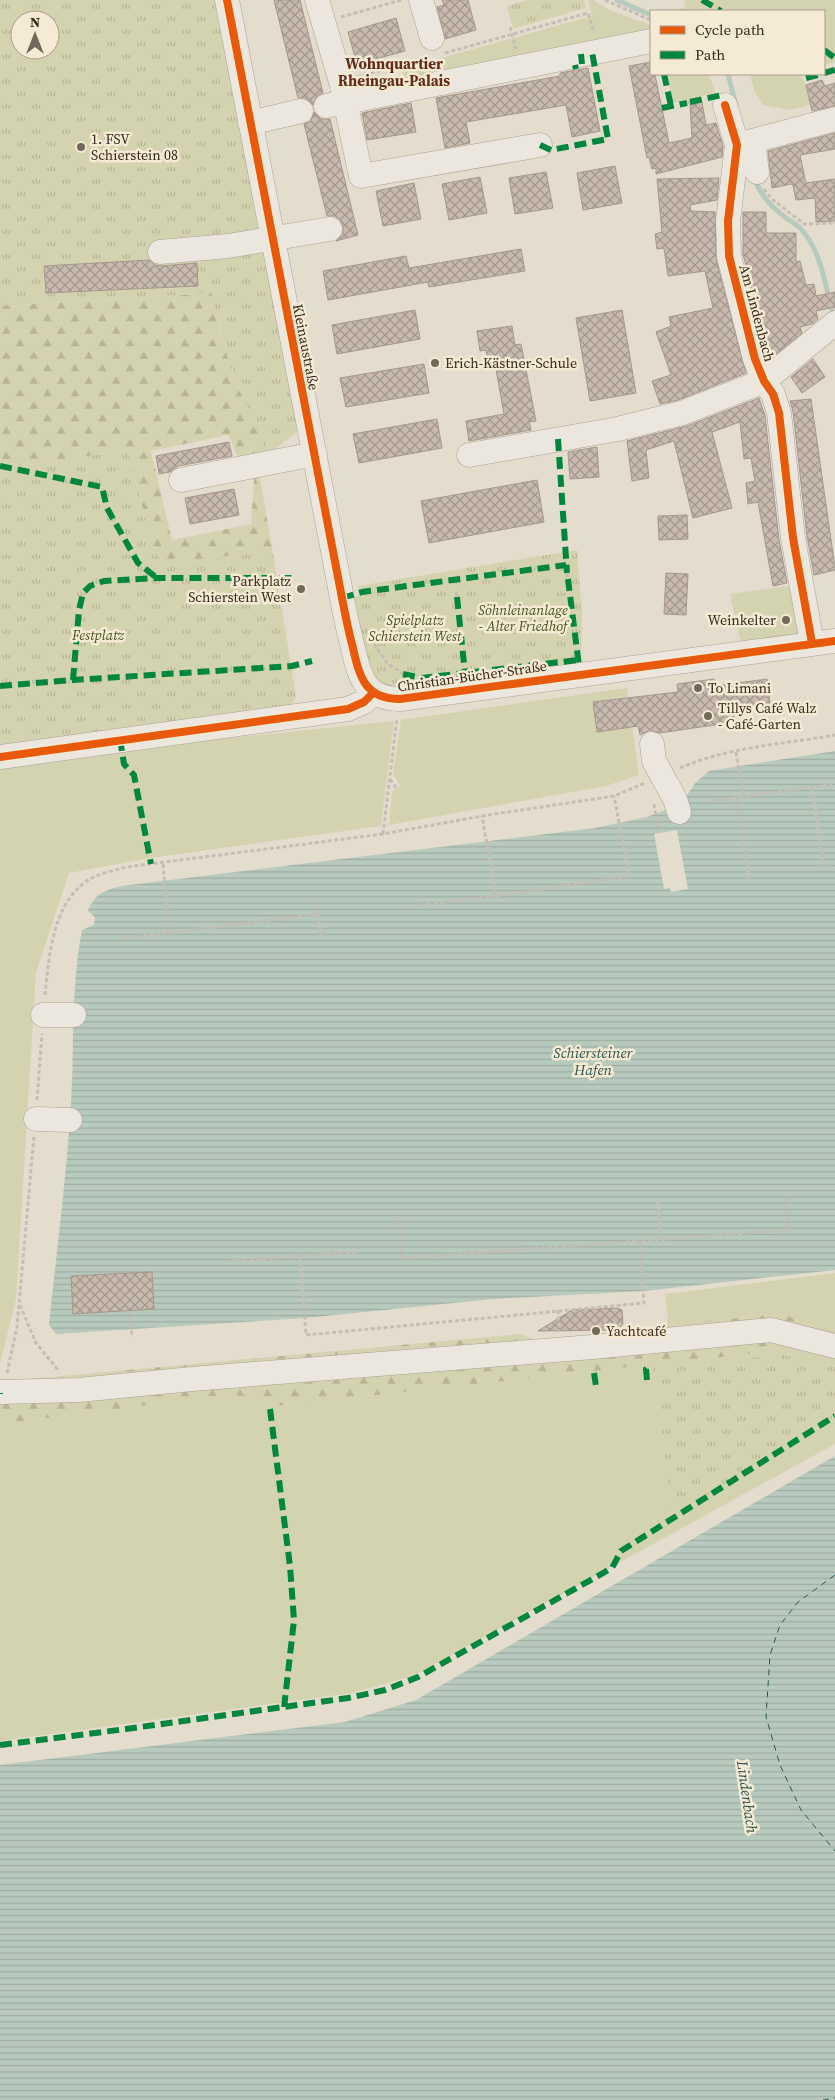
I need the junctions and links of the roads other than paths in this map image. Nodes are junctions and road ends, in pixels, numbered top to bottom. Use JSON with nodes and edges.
{"nodes":[{"id":1,"x":227,"y":0,"type":"edge"},
{"id":2,"x":422,"y":0,"type":"edge"},
{"id":3,"x":320,"y":11,"type":"edge"},
{"id":4,"x":432,"y":38,"type":"dead end"},
{"id":5,"x":650,"y":41,"type":"edge"},
{"id":6,"x":338,"y":97,"type":"junction"},
{"id":7,"x":725,"y":105,"type":"dead end"},
{"id":8,"x":301,"y":111,"type":"dead end"},
{"id":9,"x":835,"y":119,"type":"edge"},
{"id":10,"x":250,"y":122,"type":"junction"},
{"id":11,"x":745,"y":143,"type":"junction"},
{"id":12,"x":540,"y":145,"type":"dead end"},
{"id":13,"x":758,"y":172,"type":"road end"},
{"id":14,"x":330,"y":229,"type":"dead end"},
{"id":15,"x":274,"y":240,"type":"junction"},
{"id":16,"x":160,"y":252,"type":"dead end"},
{"id":17,"x":833,"y":325,"type":"edge"},
{"id":18,"x":764,"y":381,"type":"junction"},
{"id":19,"x":315,"y":454,"type":"junction"},
{"id":20,"x":469,"y":454,"type":"dead end"},
{"id":21,"x":181,"y":480,"type":"dead end"},
{"id":22,"x":811,"y":638,"type":"junction"},
{"id":23,"x":835,"y":640,"type":"edge"},
{"id":24,"x":373,"y":693,"type":"junction"},
{"id":25,"x":652,"y":744,"type":"dead end"},
{"id":26,"x":0,"y":757,"type":"edge"},
{"id":27,"x":679,"y":812,"type":"dead end"},
{"id":28,"x":43,"y":1015,"type":"dead end"},
{"id":29,"x":74,"y":1016,"type":"dead end"},
{"id":30,"x":36,"y":1119,"type":"dead end"},
{"id":31,"x":70,"y":1120,"type":"dead end"},
{"id":32,"x":835,"y":1346,"type":"edge"},
{"id":33,"x":0,"y":1392,"type":"edge"}],
"edges":[{"from":1,"to":10,"type":"street","name":"Kleinaustraße"},
{"from":2,"to":4,"type":"street"},
{"from":3,"to":6,"type":"street"},
{"from":5,"to":6,"type":"street"},
{"from":6,"to":12,"type":"street"},
{"from":7,"to":11,"type":"street","name":"Am Lindenbach"},
{"from":8,"to":10,"type":"street"},
{"from":9,"to":11,"type":"street"},
{"from":10,"to":15,"type":"street","name":"Kleinaustraße"},
{"from":11,"to":13,"type":"street"},
{"from":11,"to":18,"type":"street","name":"Am Lindenbach"},
{"from":14,"to":15,"type":"street"},
{"from":15,"to":16,"type":"street"},
{"from":15,"to":19,"type":"street","name":"Kleinaustraße"},
{"from":17,"to":18,"type":"street"},
{"from":18,"to":20,"type":"street"},
{"from":18,"to":22,"type":"street","name":"Am Lindenbach"},
{"from":19,"to":21,"type":"street"},
{"from":19,"to":24,"type":"street","name":"Kleinaustraße"},
{"from":22,"to":23,"type":"street","name":"Christian-Bücher-Straße"},
{"from":22,"to":24,"type":"street","name":"Christian-Bücher-Straße"},
{"from":24,"to":26,"type":"street"},
{"from":25,"to":27,"type":"street"},
{"from":28,"to":29,"type":"street"},
{"from":30,"to":31,"type":"street"},
{"from":32,"to":33,"type":"street"}]}
